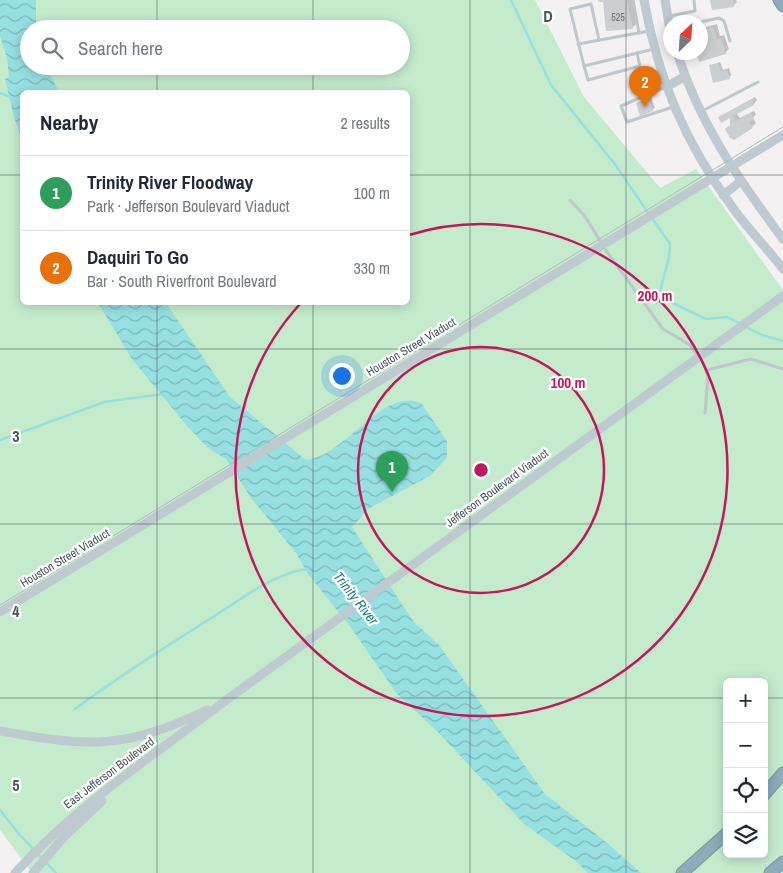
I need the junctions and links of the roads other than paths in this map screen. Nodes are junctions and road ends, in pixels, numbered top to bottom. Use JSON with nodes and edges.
{"nodes":[{"id":1,"x":633,"y":0,"type":"edge"},
{"id":2,"x":644,"y":0,"type":"edge"},
{"id":3,"x":665,"y":0,"type":"edge"},
{"id":4,"x":694,"y":0,"type":"edge"},
{"id":5,"x":779,"y":0,"type":"edge"},
{"id":6,"x":783,"y":6,"type":"edge"},
{"id":7,"x":668,"y":15,"type":"edge"},
{"id":8,"x":673,"y":15,"type":"edge"},
{"id":9,"x":708,"y":20,"type":"edge"},
{"id":10,"x":650,"y":30,"type":"junction"},
{"id":11,"x":638,"y":32,"type":"junction"},
{"id":12,"x":598,"y":40,"type":"junction"},
{"id":13,"x":730,"y":41,"type":"dead end"},
{"id":14,"x":578,"y":44,"type":"junction"},
{"id":15,"x":655,"y":49,"type":"junction"},
{"id":16,"x":637,"y":53,"type":"junction"},
{"id":17,"x":679,"y":60,"type":"edge"},
{"id":18,"x":584,"y":66,"type":"junction"},
{"id":19,"x":662,"y":74,"type":"junction"},
{"id":20,"x":684,"y":77,"type":"junction"},
{"id":21,"x":758,"y":82,"type":"dead end"},
{"id":22,"x":632,"y":85,"type":"dead end"},
{"id":23,"x":666,"y":87,"type":"junction"},
{"id":24,"x":673,"y":107,"type":"junction"},
{"id":25,"x":699,"y":113,"type":"junction"},
{"id":26,"x":783,"y":135,"type":"edge"},
{"id":27,"x":740,"y":182,"type":"junction"},
{"id":28,"x":723,"y":195,"type":"junction"},
{"id":29,"x":570,"y":200,"type":"dead end"},
{"id":30,"x":783,"y":239,"type":"edge"},
{"id":31,"x":783,"y":269,"type":"edge"},
{"id":32,"x":783,"y":296,"type":"edge"},
{"id":33,"x":783,"y":369,"type":"edge"},
{"id":34,"x":707,"y":370,"type":"junction"},
{"id":35,"x":704,"y":413,"type":"dead end"},
{"id":36,"x":0,"y":612,"type":"edge"},
{"id":37,"x":225,"y":701,"type":"junction"},
{"id":38,"x":0,"y":732,"type":"edge"},
{"id":39,"x":783,"y":773,"type":"edge"},
{"id":40,"x":128,"y":775,"type":"junction"},
{"id":41,"x":783,"y":785,"type":"edge"},
{"id":42,"x":768,"y":790,"type":"edge"},
{"id":43,"x":768,"y":797,"type":"edge"},
{"id":44,"x":723,"y":837,"type":"edge"},
{"id":45,"x":783,"y":862,"type":"edge"},
{"id":46,"x":15,"y":873,"type":"edge"},
{"id":47,"x":33,"y":873,"type":"edge"},
{"id":48,"x":682,"y":873,"type":"edge"},
{"id":49,"x":770,"y":873,"type":"edge"}],
"edges":[{"from":1,"to":11,"type":"lane"},
{"from":2,"to":10,"type":"main road"},
{"from":3,"to":7,"type":"main road"},
{"from":4,"to":8,"type":"lane"},
{"from":5,"to":6,"type":"highway"},
{"from":9,"to":13,"type":"lane"},
{"from":10,"to":11,"type":"lane"},
{"from":10,"to":15,"type":"main road"},
{"from":11,"to":12,"type":"lane"},
{"from":12,"to":14,"type":"lane"},
{"from":12,"to":14,"type":"lane"},
{"from":14,"to":18,"type":"lane"},
{"from":15,"to":16,"type":"lane"},
{"from":15,"to":19,"type":"main road"},
{"from":16,"to":18,"type":"lane"},
{"from":16,"to":18,"type":"lane"},
{"from":17,"to":20,"type":"main road"},
{"from":19,"to":22,"type":"lane"},
{"from":19,"to":23,"type":"main road"},
{"from":20,"to":23,"type":"main road"},
{"from":20,"to":25,"type":"main road"},
{"from":21,"to":25,"type":"lane"},
{"from":23,"to":24,"type":"main road"},
{"from":23,"to":24,"type":"lane"},
{"from":24,"to":28,"type":"main road"},
{"from":25,"to":27,"type":"main road"},
{"from":26,"to":36,"type":"main road","name":"Houston Street Viaduct","bridge":true},
{"from":27,"to":28,"type":"main road"},
{"from":27,"to":30,"type":"main road"},
{"from":28,"to":31,"type":"main road"},
{"from":29,"to":34,"type":"lane"},
{"from":32,"to":37,"type":"main road","name":"Jefferson Boulevard Viaduct","bridge":true},
{"from":33,"to":34,"type":"lane"},
{"from":34,"to":35,"type":"lane"},
{"from":37,"to":38,"type":"main road"},
{"from":37,"to":40,"type":"main road","name":"East Jefferson Boulevard"},
{"from":39,"to":42,"type":"highway"},
{"from":40,"to":46,"type":"main road","name":"East Jefferson Boulevard"},
{"from":40,"to":47,"type":"main road"},
{"from":41,"to":43,"type":"highway"},
{"from":44,"to":48,"type":"highway"},
{"from":45,"to":49,"type":"highway"}]}
